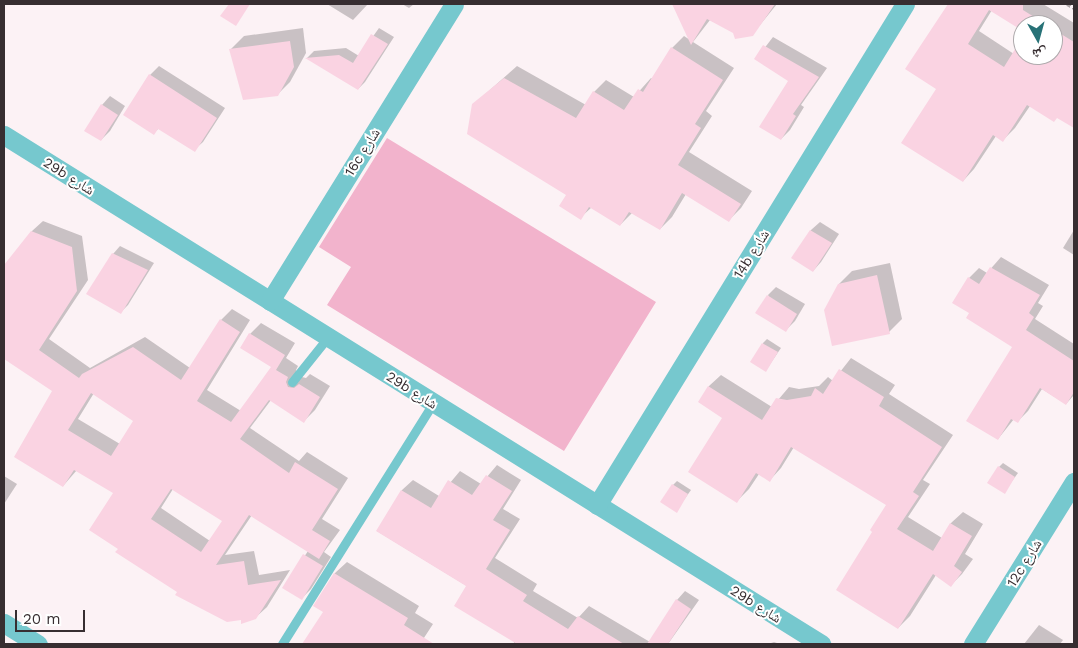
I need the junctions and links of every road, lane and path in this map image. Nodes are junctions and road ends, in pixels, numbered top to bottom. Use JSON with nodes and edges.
{"nodes":[{"id":1,"x":454,"y":4,"type":"edge"},
{"id":2,"x":905,"y":4,"type":"edge"},
{"id":3,"x":1067,"y":4,"type":"edge"},
{"id":4,"x":1074,"y":8,"type":"edge"},
{"id":5,"x":4,"y":135,"type":"edge"},
{"id":6,"x":270,"y":301,"type":"junction"},
{"id":7,"x":328,"y":337,"type":"junction"},
{"id":8,"x":292,"y":382,"type":"dead end"},
{"id":9,"x":433,"y":403,"type":"junction"},
{"id":10,"x":1074,"y":482,"type":"edge"},
{"id":11,"x":597,"y":505,"type":"junction"},
{"id":12,"x":4,"y":623,"type":"edge"},
{"id":13,"x":38,"y":644,"type":"edge"},
{"id":14,"x":282,"y":644,"type":"edge"},
{"id":15,"x":821,"y":644,"type":"edge"},
{"id":16,"x":973,"y":644,"type":"edge"}],
"edges":[{"from":1,"to":6,"type":"street","name":"16c شارع"},
{"from":2,"to":11,"type":"street","name":"14b شارع"},
{"from":3,"to":4,"type":"path"},
{"from":5,"to":6,"type":"street","name":"29b شارع"},
{"from":6,"to":7,"type":"street","name":"29b شارع"},
{"from":7,"to":8,"type":"lane"},
{"from":7,"to":9,"type":"street","name":"29b شارع"},
{"from":9,"to":11,"type":"street","name":"29b شارع"},
{"from":9,"to":14,"type":"lane"},
{"from":10,"to":16,"type":"street","name":"12c شارع"},
{"from":11,"to":15,"type":"street","name":"29b شارع"},
{"from":12,"to":13,"type":"street"}]}
